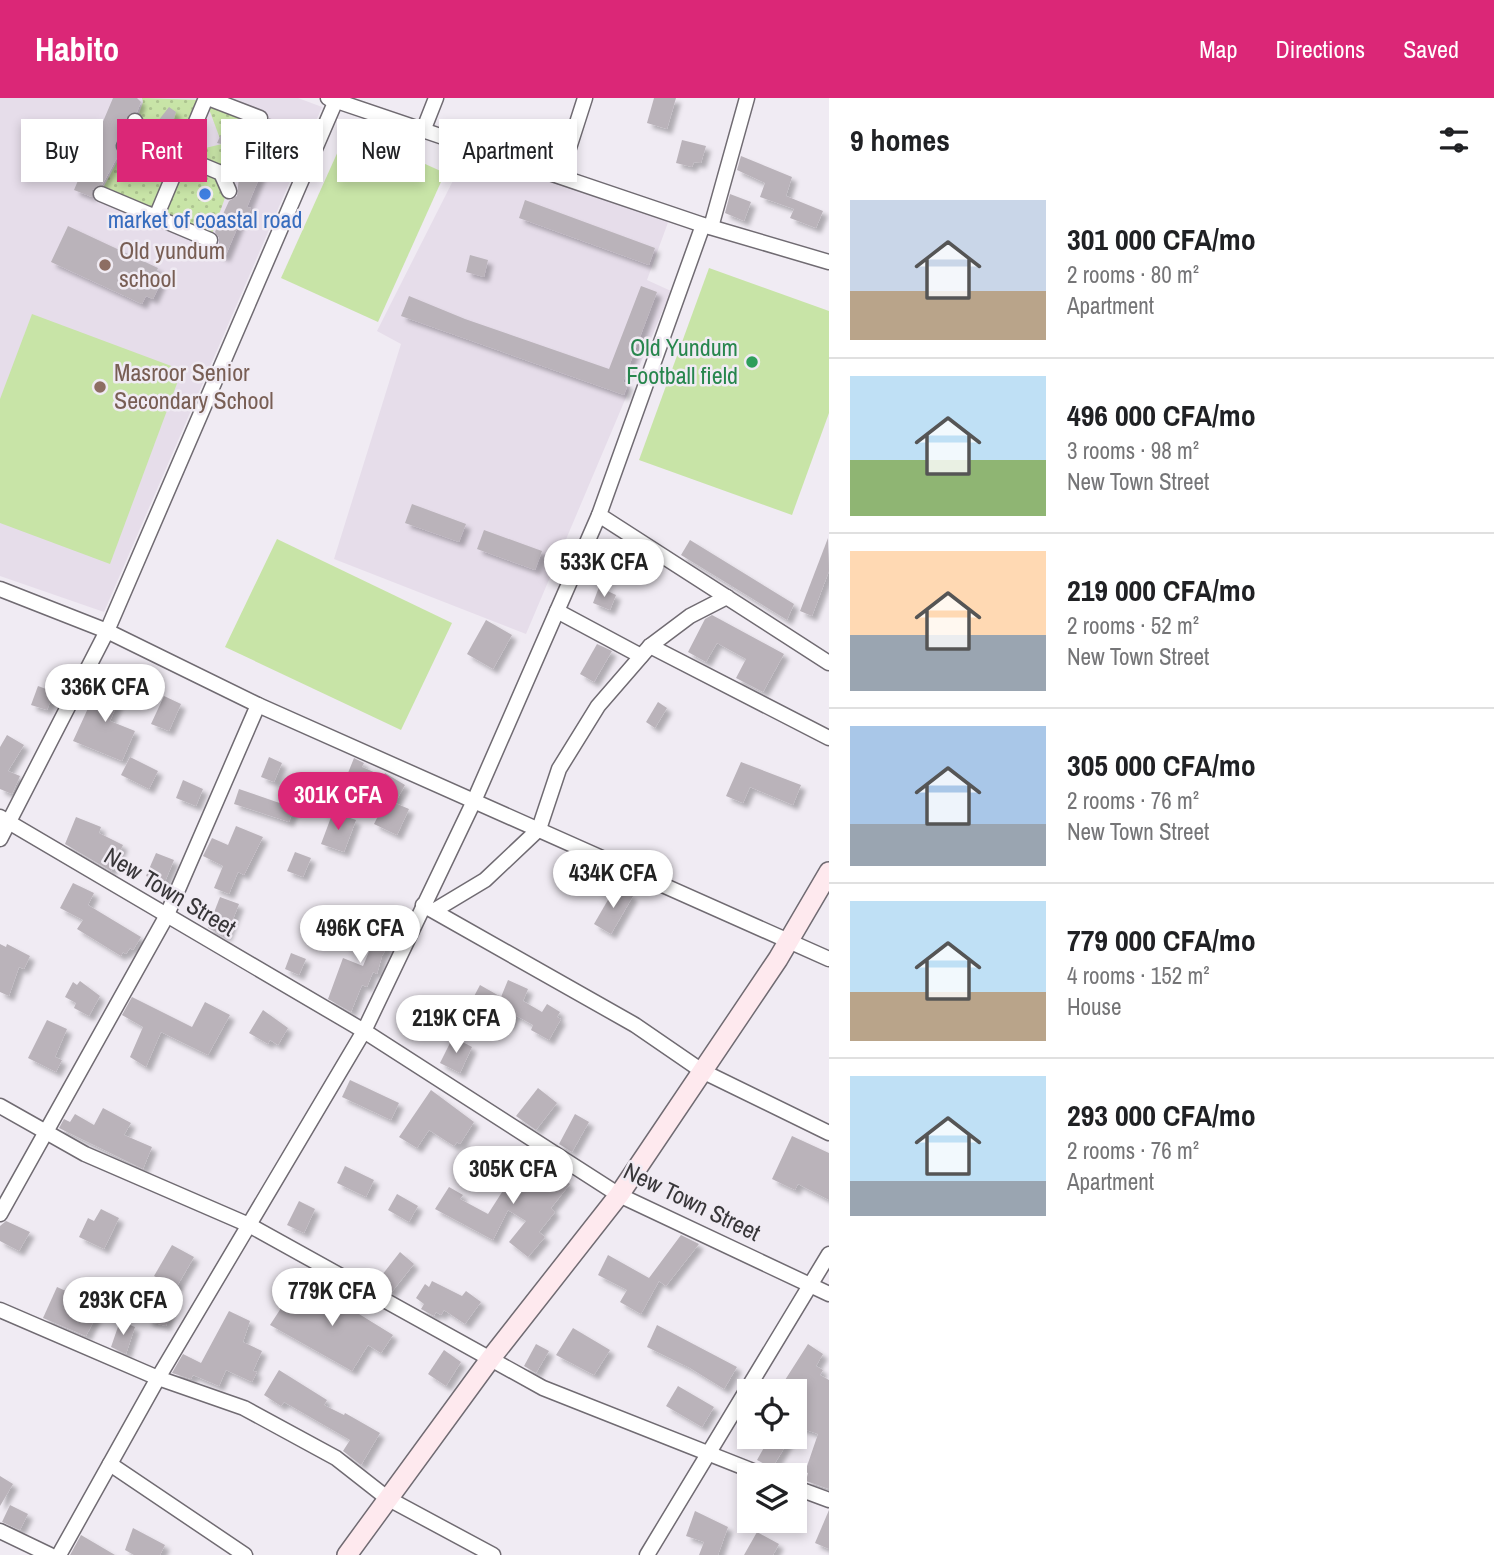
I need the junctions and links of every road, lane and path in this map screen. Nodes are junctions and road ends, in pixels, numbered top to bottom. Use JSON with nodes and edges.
{"nodes":[{"id":1,"x":207,"y":98,"type":"edge"},
{"id":2,"x":436,"y":98,"type":"edge"},
{"id":3,"x":585,"y":98,"type":"edge"},
{"id":4,"x":747,"y":98,"type":"edge"},
{"id":5,"x":333,"y":99,"type":"edge"},
{"id":6,"x":260,"y":118,"type":"dead end"},
{"id":7,"x":198,"y":119,"type":"edge"},
{"id":8,"x":389,"y":119,"type":"edge"},
{"id":9,"x":577,"y":123,"type":"edge"},
{"id":10,"x":425,"y":126,"type":"edge"},
{"id":11,"x":207,"y":167,"type":"edge"},
{"id":12,"x":221,"y":173,"type":"edge"},
{"id":13,"x":171,"y":182,"type":"edge"},
{"id":14,"x":225,"y":182,"type":"edge"},
{"id":15,"x":577,"y":182,"type":"edge"},
{"id":16,"x":229,"y":191,"type":"dead end"},
{"id":17,"x":101,"y":194,"type":"dead end"},
{"id":18,"x":156,"y":217,"type":"junction"},
{"id":19,"x":707,"y":226,"type":"junction"},
{"id":20,"x":210,"y":240,"type":"dead end"},
{"id":21,"x":829,"y":262,"type":"edge"},
{"id":22,"x":599,"y":515,"type":"junction"},
{"id":23,"x":0,"y":589,"type":"edge"},
{"id":24,"x":727,"y":597,"type":"junction"},
{"id":25,"x":557,"y":611,"type":"junction"},
{"id":26,"x":107,"y":631,"type":"junction"},
{"id":27,"x":645,"y":651,"type":"junction"},
{"id":28,"x":829,"y":663,"type":"edge"},
{"id":29,"x":258,"y":705,"type":"junction"},
{"id":30,"x":829,"y":738,"type":"edge"},
{"id":31,"x":474,"y":801,"type":"junction"},
{"id":32,"x":4,"y":820,"type":"edge"},
{"id":33,"x":539,"y":829,"type":"junction"},
{"id":34,"x":0,"y":839,"type":"edge"},
{"id":35,"x":829,"y":872,"type":"edge"},
{"id":36,"x":429,"y":908,"type":"junction"},
{"id":37,"x":166,"y":917,"type":"junction"},
{"id":38,"x":791,"y":939,"type":"junction"},
{"id":39,"x":829,"y":959,"type":"edge"},
{"id":40,"x":364,"y":1031,"type":"junction"},
{"id":41,"x":702,"y":1071,"type":"junction"},
{"id":42,"x":0,"y":1106,"type":"edge"},
{"id":43,"x":45,"y":1133,"type":"junction"},
{"id":44,"x":829,"y":1133,"type":"edge"},
{"id":45,"x":619,"y":1195,"type":"junction"},
{"id":46,"x":0,"y":1214,"type":"edge"},
{"id":47,"x":249,"y":1225,"type":"junction"},
{"id":48,"x":829,"y":1254,"type":"edge"},
{"id":49,"x":812,"y":1286,"type":"junction"},
{"id":50,"x":829,"y":1294,"type":"edge"},
{"id":51,"x":0,"y":1310,"type":"edge"},
{"id":52,"x":491,"y":1357,"type":"junction"},
{"id":53,"x":158,"y":1378,"type":"junction"},
{"id":54,"x":706,"y":1453,"type":"junction"},
{"id":55,"x":110,"y":1464,"type":"junction"},
{"id":56,"x":737,"y":1465,"type":"edge"},
{"id":57,"x":807,"y":1492,"type":"edge"},
{"id":58,"x":387,"y":1498,"type":"junction"},
{"id":59,"x":829,"y":1500,"type":"edge"},
{"id":60,"x":0,"y":1531,"type":"edge"},
{"id":61,"x":50,"y":1555,"type":"edge"},
{"id":62,"x":59,"y":1555,"type":"edge"},
{"id":63,"x":245,"y":1555,"type":"edge"},
{"id":64,"x":347,"y":1555,"type":"edge"},
{"id":65,"x":493,"y":1555,"type":"edge"},
{"id":66,"x":647,"y":1555,"type":"edge"}],
"edges":[{"from":1,"to":6,"type":"street"},
{"from":1,"to":7,"type":"street"},
{"from":2,"to":10,"type":"street"},
{"from":3,"to":9,"type":"street"},
{"from":4,"to":19,"type":"street"},
{"from":5,"to":8,"type":"street"},
{"from":5,"to":26,"type":"street"},
{"from":11,"to":12,"type":"street"},
{"from":13,"to":18,"type":"street"},
{"from":14,"to":16,"type":"street"},
{"from":15,"to":19,"type":"street"},
{"from":17,"to":18,"type":"street"},
{"from":18,"to":20,"type":"street"},
{"from":19,"to":21,"type":"street"},
{"from":19,"to":22,"type":"street"},
{"from":22,"to":24,"type":"street"},
{"from":22,"to":25,"type":"street"},
{"from":23,"to":26,"type":"street"},
{"from":24,"to":27,"type":"street"},
{"from":24,"to":28,"type":"street"},
{"from":25,"to":27,"type":"street"},
{"from":25,"to":31,"type":"street"},
{"from":26,"to":29,"type":"street"},
{"from":26,"to":32,"type":"street"},
{"from":27,"to":30,"type":"street"},
{"from":27,"to":33,"type":"street"},
{"from":29,"to":31,"type":"street"},
{"from":29,"to":37,"type":"street"},
{"from":31,"to":33,"type":"street"},
{"from":31,"to":36,"type":"street"},
{"from":32,"to":34,"type":"street"},
{"from":32,"to":37,"type":"street","name":"New Town Street"},
{"from":33,"to":36,"type":"street"},
{"from":33,"to":38,"type":"street"},
{"from":35,"to":38,"type":"street"},
{"from":36,"to":40,"type":"street"},
{"from":36,"to":41,"type":"street"},
{"from":37,"to":40,"type":"street","name":"New Town Street"},
{"from":37,"to":43,"type":"street"},
{"from":38,"to":39,"type":"street"},
{"from":38,"to":41,"type":"street"},
{"from":40,"to":45,"type":"street","name":"New Town Street"},
{"from":40,"to":47,"type":"street"},
{"from":41,"to":44,"type":"street"},
{"from":41,"to":45,"type":"street"},
{"from":42,"to":43,"type":"street"},
{"from":43,"to":46,"type":"street"},
{"from":43,"to":47,"type":"street"},
{"from":45,"to":49,"type":"street","name":"New Town Street"},
{"from":45,"to":52,"type":"street"},
{"from":47,"to":52,"type":"street"},
{"from":47,"to":53,"type":"street"},
{"from":48,"to":49,"type":"street"},
{"from":49,"to":50,"type":"street","name":"New Town Street"},
{"from":49,"to":54,"type":"street"},
{"from":51,"to":53,"type":"street"},
{"from":52,"to":54,"type":"street"},
{"from":52,"to":58,"type":"street"},
{"from":53,"to":55,"type":"street"},
{"from":53,"to":58,"type":"street"},
{"from":54,"to":56,"type":"street"},
{"from":54,"to":66,"type":"street"},
{"from":55,"to":62,"type":"street"},
{"from":55,"to":63,"type":"street"},
{"from":57,"to":59,"type":"street"},
{"from":58,"to":64,"type":"street"},
{"from":58,"to":65,"type":"street"},
{"from":60,"to":61,"type":"street"}]}
